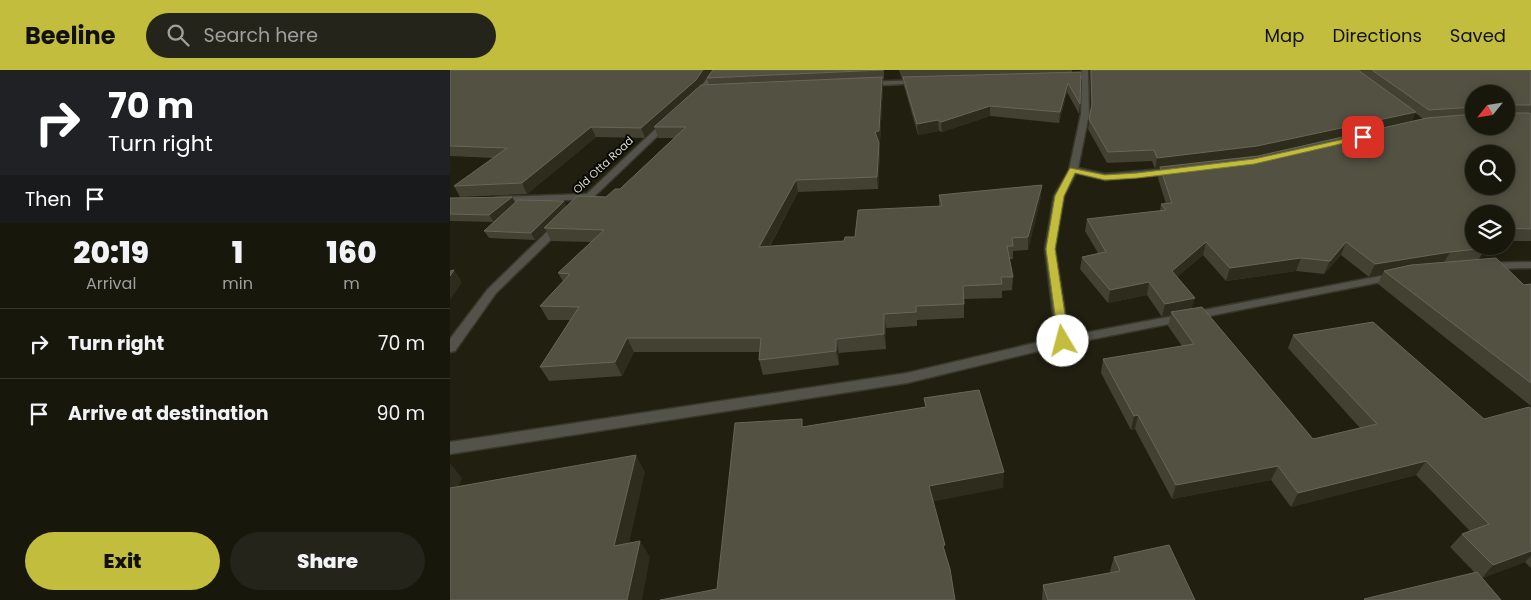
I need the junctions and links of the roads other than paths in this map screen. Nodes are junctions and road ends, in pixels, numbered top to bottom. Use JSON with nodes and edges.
{"nodes":[{"id":1,"x":716,"y":70,"type":"edge"},
{"id":2,"x":1085,"y":74,"type":"edge"},
{"id":3,"x":1057,"y":78,"type":"edge"},
{"id":4,"x":924,"y":82,"type":"edge"},
{"id":5,"x":856,"y":84,"type":"edge"},
{"id":6,"x":687,"y":104,"type":"edge"},
{"id":7,"x":673,"y":118,"type":"edge"},
{"id":8,"x":1073,"y":170,"type":"junction"},
{"id":9,"x":1186,"y":170,"type":"edge"},
{"id":10,"x":587,"y":197,"type":"junction"},
{"id":11,"x":489,"y":200,"type":"edge"},
{"id":12,"x":1531,"y":265,"type":"edge"},
{"id":13,"x":1472,"y":268,"type":"edge"},
{"id":14,"x":1404,"y":274,"type":"edge"},
{"id":15,"x":1063,"y":341,"type":"junction"},
{"id":16,"x":450,"y":348,"type":"edge"},
{"id":17,"x":450,"y":448,"type":"edge"}],
"edges":[{"from":1,"to":6,"type":"street"},
{"from":2,"to":3,"type":"street"},
{"from":2,"to":8,"type":"street"},
{"from":4,"to":5,"type":"street"},
{"from":7,"to":10,"type":"street","name":"Old Otta Road"},
{"from":8,"to":9,"type":"street"},
{"from":8,"to":15,"type":"street"},
{"from":10,"to":11,"type":"street"},
{"from":10,"to":16,"type":"street","name":"Old Otta Road"},
{"from":12,"to":13,"type":"street"},
{"from":14,"to":15,"type":"street"},
{"from":15,"to":17,"type":"street"}]}
